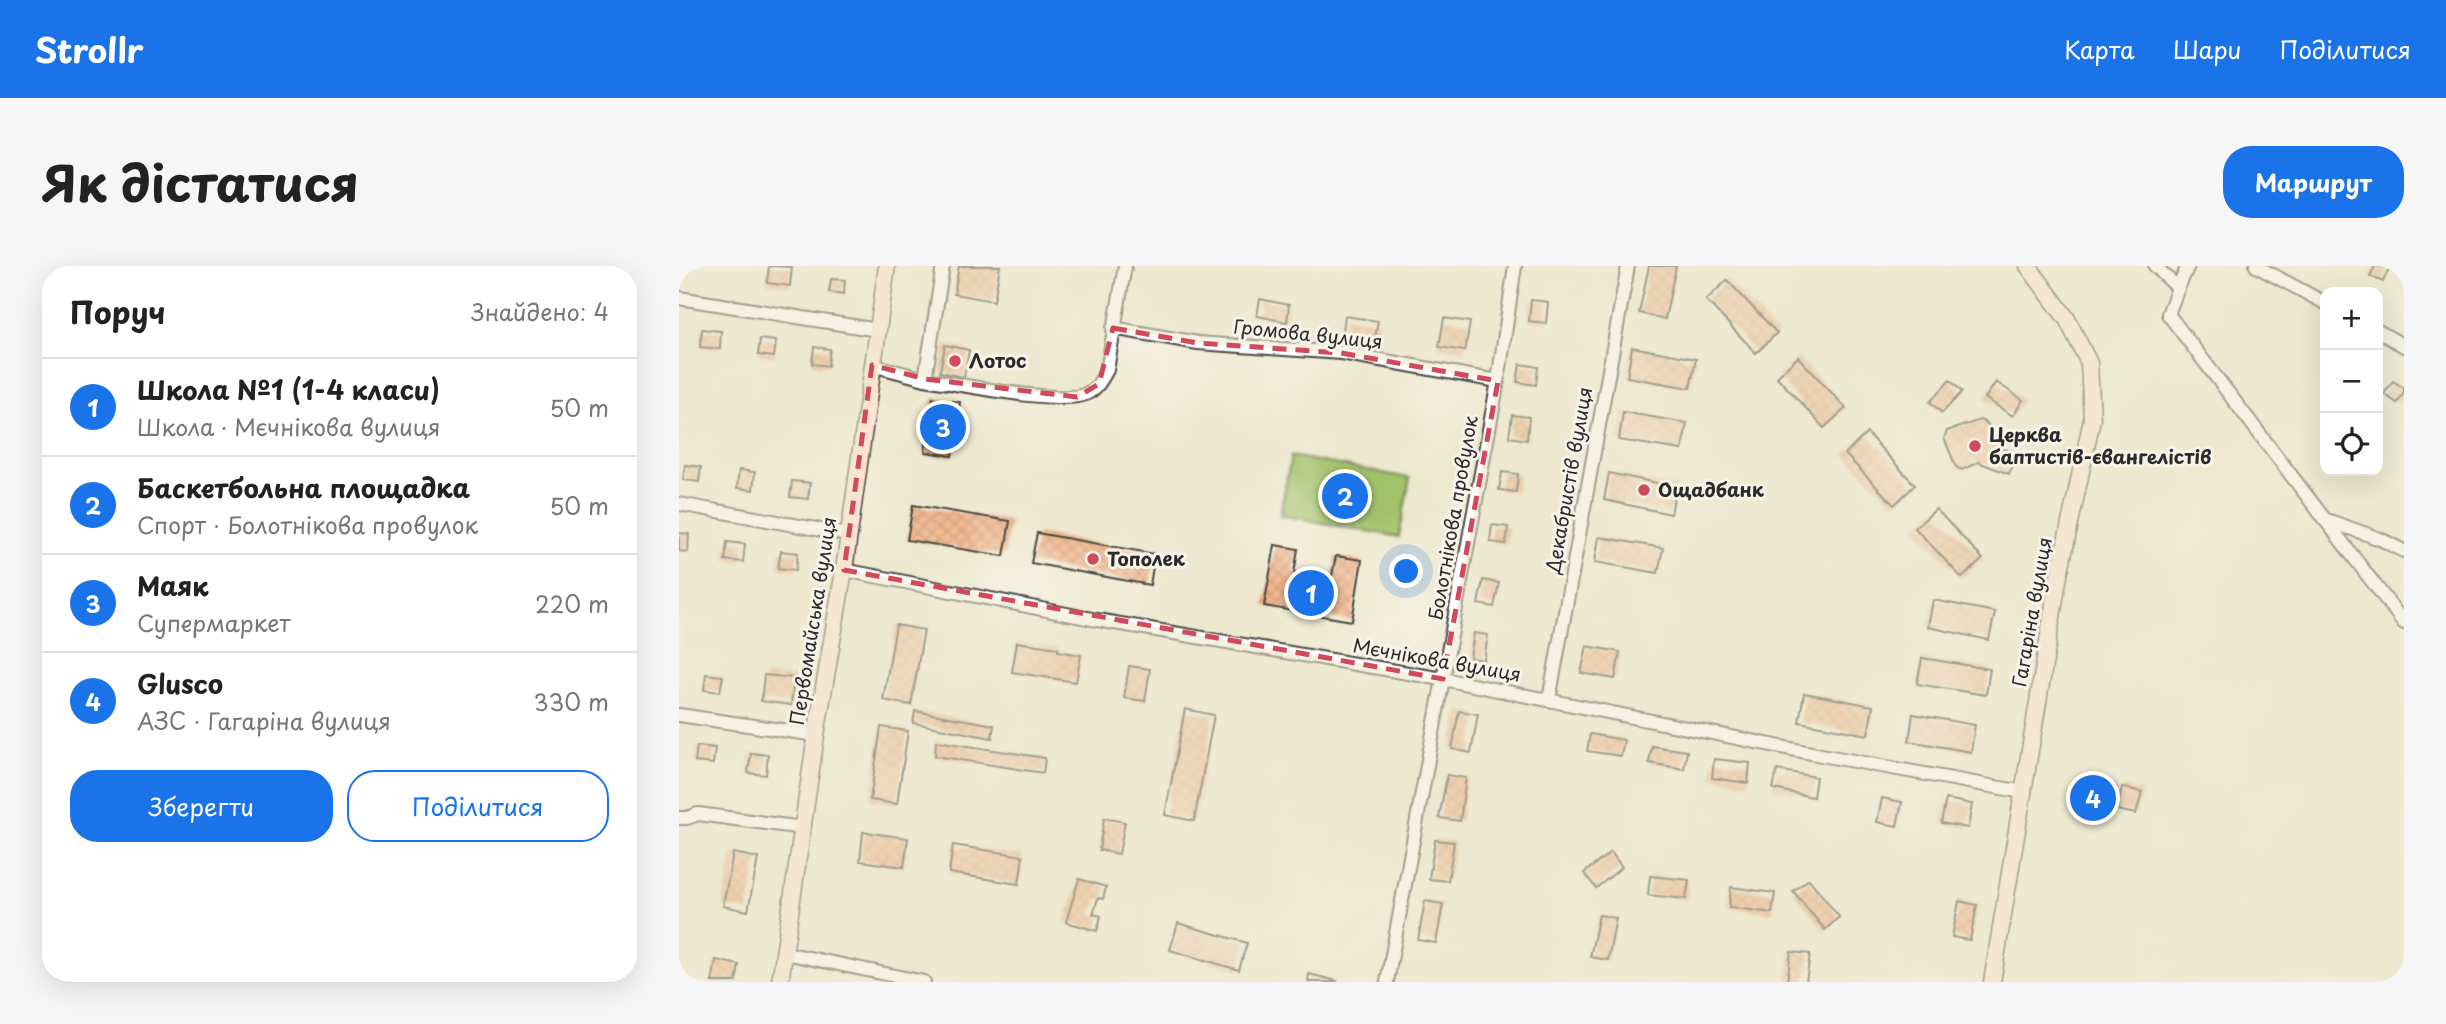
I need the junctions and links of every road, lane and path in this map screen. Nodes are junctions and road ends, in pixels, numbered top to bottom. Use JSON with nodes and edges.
{"nodes":[{"id":1,"x":887,"y":266,"type":"edge"},
{"id":2,"x":943,"y":266,"type":"edge"},
{"id":3,"x":1125,"y":266,"type":"edge"},
{"id":4,"x":1515,"y":266,"type":"edge"},
{"id":5,"x":1627,"y":266,"type":"edge"},
{"id":6,"x":2028,"y":266,"type":"edge"},
{"id":7,"x":2155,"y":266,"type":"edge"},
{"id":8,"x":2188,"y":266,"type":"edge"},
{"id":9,"x":2256,"y":266,"type":"edge"},
{"id":10,"x":2178,"y":288,"type":"junction"},
{"id":11,"x":679,"y":298,"type":"edge"},
{"id":12,"x":2320,"y":300,"type":"edge"},
{"id":13,"x":1113,"y":328,"type":"junction"},
{"id":14,"x":878,"y":330,"type":"junction"},
{"id":15,"x":2383,"y":334,"type":"edge"},
{"id":16,"x":2404,"y":346,"type":"edge"},
{"id":17,"x":872,"y":365,"type":"junction"},
{"id":18,"x":925,"y":379,"type":"junction"},
{"id":19,"x":1498,"y":381,"type":"junction"},
{"id":20,"x":679,"y":504,"type":"edge"},
{"id":21,"x":2324,"y":519,"type":"junction"},
{"id":22,"x":849,"y":535,"type":"junction"},
{"id":23,"x":2404,"y":551,"type":"edge"},
{"id":24,"x":844,"y":570,"type":"junction"},
{"id":25,"x":2404,"y":623,"type":"edge"},
{"id":26,"x":1443,"y":679,"type":"junction"},
{"id":27,"x":1549,"y":700,"type":"junction"},
{"id":28,"x":679,"y":715,"type":"edge"},
{"id":29,"x":816,"y":736,"type":"junction"},
{"id":30,"x":2023,"y":792,"type":"junction"},
{"id":31,"x":679,"y":818,"type":"edge"},
{"id":32,"x":803,"y":828,"type":"junction"},
{"id":33,"x":785,"y":953,"type":"junction"},
{"id":34,"x":780,"y":982,"type":"edge"},
{"id":35,"x":924,"y":982,"type":"edge"},
{"id":36,"x":1387,"y":982,"type":"edge"},
{"id":37,"x":1992,"y":982,"type":"edge"}],
"edges":[{"from":1,"to":14,"type":"main road","name":"Первомайська вулиця"},
{"from":2,"to":18,"type":"street"},
{"from":3,"to":13,"type":"street"},
{"from":4,"to":19,"type":"street","name":"Болотнікова провулок"},
{"from":5,"to":27,"type":"street","name":"Декабристів вулиця"},
{"from":6,"to":30,"type":"main road","name":"Гагаріна вулиця"},
{"from":7,"to":10,"type":"street"},
{"from":8,"to":10,"type":"street"},
{"from":9,"to":12,"type":"street"},
{"from":10,"to":21,"type":"street"},
{"from":11,"to":14,"type":"street"},
{"from":13,"to":18,"type":"street"},
{"from":13,"to":19,"type":"street","name":"Громова вулиця"},
{"from":14,"to":17,"type":"main road","name":"Первомайська вулиця"},
{"from":15,"to":16,"type":"street"},
{"from":17,"to":18,"type":"street"},
{"from":17,"to":22,"type":"main road","name":"Первомайська вулиця"},
{"from":19,"to":26,"type":"street","name":"Болотнікова провулок"},
{"from":20,"to":22,"type":"street"},
{"from":21,"to":23,"type":"street"},
{"from":21,"to":25,"type":"street"},
{"from":22,"to":24,"type":"main road","name":"Первомайська вулиця"},
{"from":24,"to":26,"type":"street","name":"Мєчнікова вулиця"},
{"from":24,"to":29,"type":"main road","name":"Первомайська вулиця"},
{"from":26,"to":27,"type":"street","name":"Мєчнікова вулиця"},
{"from":26,"to":36,"type":"street","name":"Болотнікова провулок"},
{"from":27,"to":30,"type":"street","name":"Мєчнікова вулиця"},
{"from":28,"to":29,"type":"street"},
{"from":29,"to":32,"type":"main road","name":"Первомайська вулиця"},
{"from":30,"to":37,"type":"main road","name":"Гагаріна вулиця"},
{"from":31,"to":32,"type":"street"},
{"from":32,"to":33,"type":"main road","name":"Первомайська вулиця"},
{"from":33,"to":34,"type":"main road","name":"Первомайська вулиця"},
{"from":33,"to":35,"type":"street"}]}
